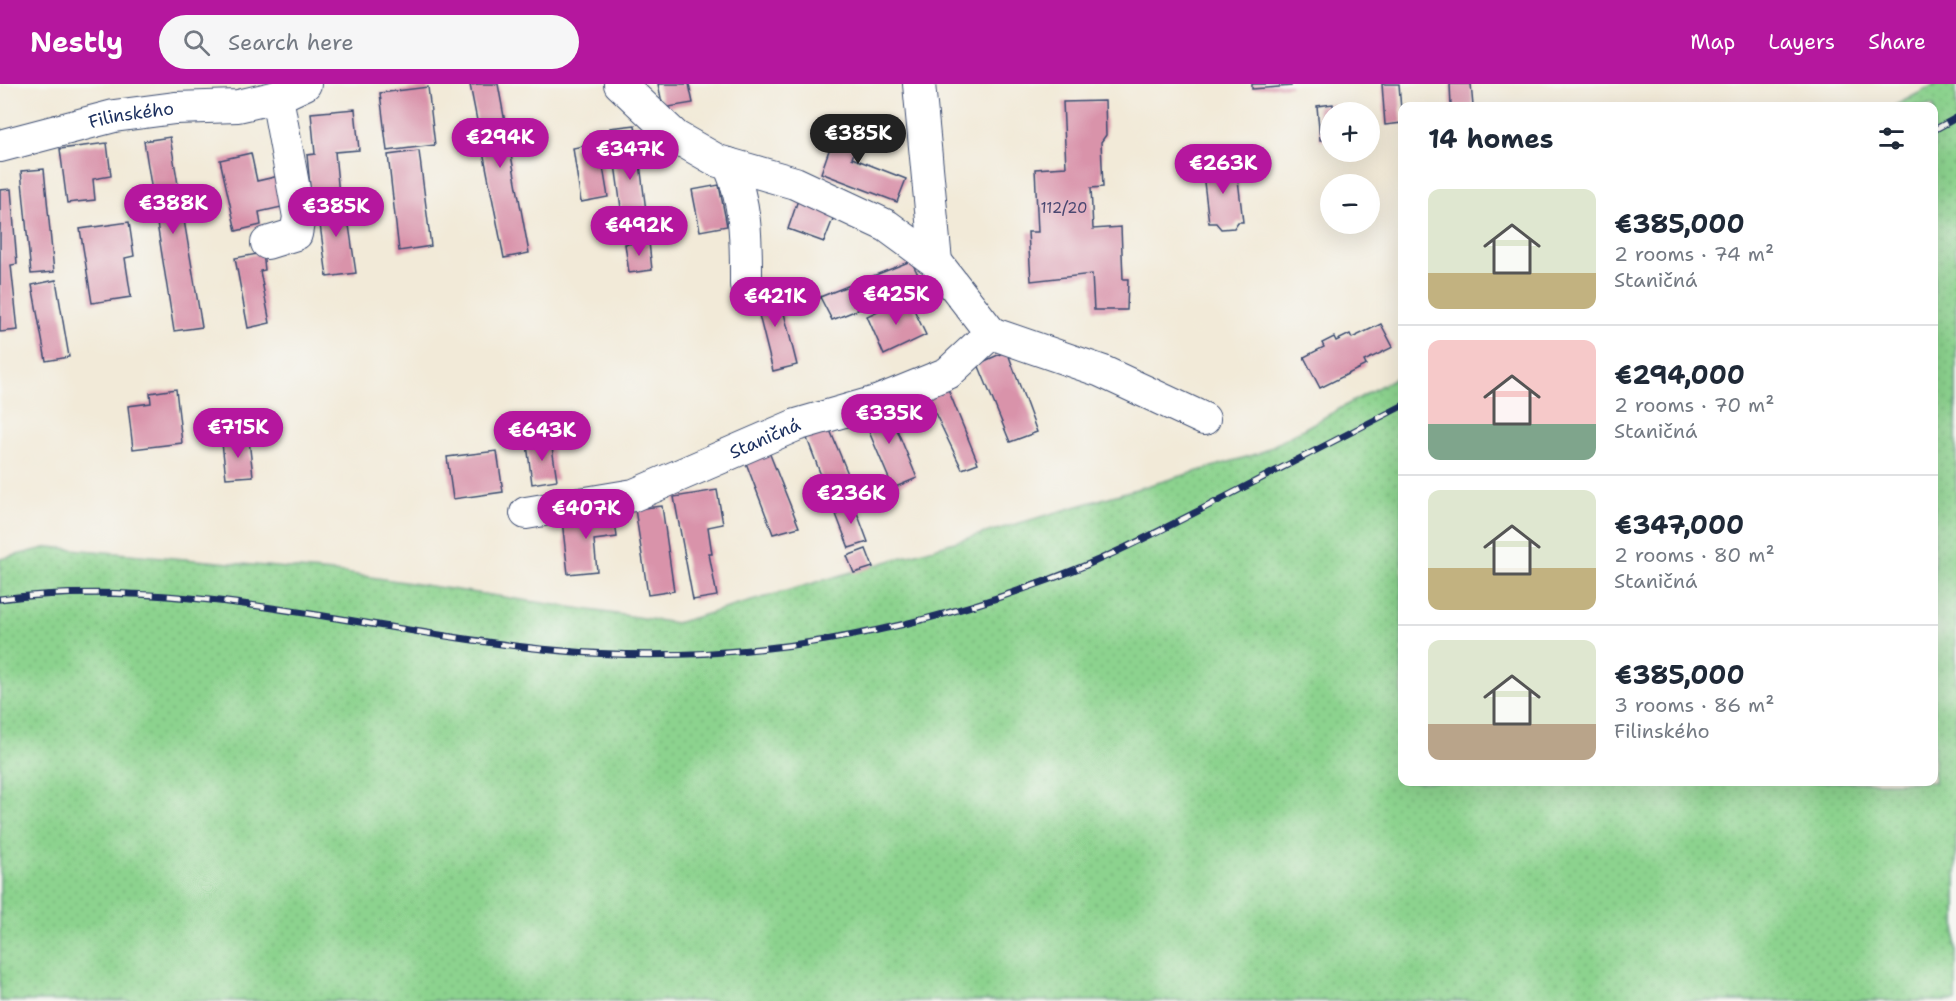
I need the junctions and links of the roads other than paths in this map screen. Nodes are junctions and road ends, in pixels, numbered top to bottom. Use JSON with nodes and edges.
{"nodes":[{"id":1,"x":620,"y":84,"type":"edge"},
{"id":2,"x":919,"y":84,"type":"edge"},
{"id":3,"x":295,"y":88,"type":"edge"},
{"id":4,"x":0,"y":146,"type":"edge"},
{"id":5,"x":729,"y":164,"type":"junction"},
{"id":6,"x":267,"y":243,"type":"dead end"},
{"id":7,"x":936,"y":262,"type":"junction"},
{"id":8,"x":747,"y":285,"type":"dead end"},
{"id":9,"x":991,"y":333,"type":"junction"},
{"id":10,"x":1204,"y":419,"type":"dead end"},
{"id":11,"x":526,"y":513,"type":"dead end"}],
"edges":[{"from":1,"to":5,"type":"street"},
{"from":2,"to":7,"type":"street"},
{"from":3,"to":4,"type":"street","name":"Filinského"},
{"from":3,"to":6,"type":"street"},
{"from":5,"to":7,"type":"street"},
{"from":5,"to":8,"type":"street"},
{"from":7,"to":9,"type":"street"},
{"from":9,"to":10,"type":"street"},
{"from":9,"to":11,"type":"street","name":"Staničná"}]}
